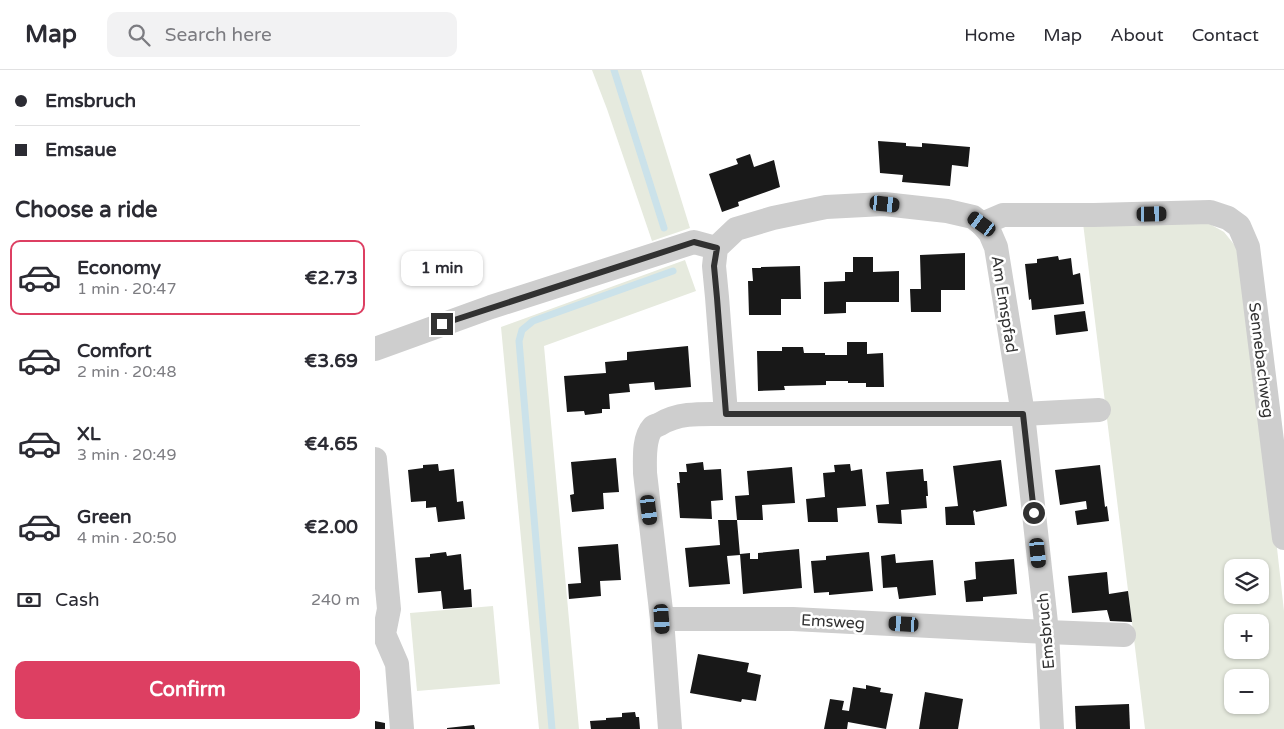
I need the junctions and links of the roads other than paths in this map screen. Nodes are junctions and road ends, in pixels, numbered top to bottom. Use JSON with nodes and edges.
{"nodes":[{"id":1,"x":982,"y":224,"type":"junction"},
{"id":2,"x":717,"y":248,"type":"junction"},
{"id":3,"x":375,"y":349,"type":"edge"},
{"id":4,"x":1099,"y":410,"type":"dead end"},
{"id":5,"x":726,"y":414,"type":"junction"},
{"id":6,"x":1023,"y":414,"type":"junction"},
{"id":7,"x":375,"y":459,"type":"edge"},
{"id":8,"x":1284,"y":538,"type":"edge"},
{"id":9,"x":662,"y":619,"type":"junction"},
{"id":10,"x":1047,"y":632,"type":"junction"},
{"id":11,"x":379,"y":634,"type":"edge"},
{"id":12,"x":1124,"y":635,"type":"dead end"},
{"id":13,"x":402,"y":729,"type":"edge"},
{"id":14,"x":670,"y":729,"type":"edge"},
{"id":15,"x":1052,"y":729,"type":"edge"}],
"edges":[{"from":1,"to":2,"type":"street"},
{"from":1,"to":6,"type":"street","name":"Am Emspfad"},
{"from":1,"to":8,"type":"street","name":"Sennebachweg"},
{"from":2,"to":3,"type":"street"},
{"from":2,"to":5,"type":"street"},
{"from":4,"to":6,"type":"street"},
{"from":5,"to":6,"type":"street"},
{"from":5,"to":9,"type":"street"},
{"from":6,"to":10,"type":"street","name":"Emsbruch"},
{"from":7,"to":11,"type":"street"},
{"from":9,"to":10,"type":"street","name":"Emsweg"},
{"from":9,"to":14,"type":"street"},
{"from":10,"to":12,"type":"street","name":"Emsweg"},
{"from":10,"to":15,"type":"street","name":"Emsbruch"},
{"from":11,"to":13,"type":"street"}]}
